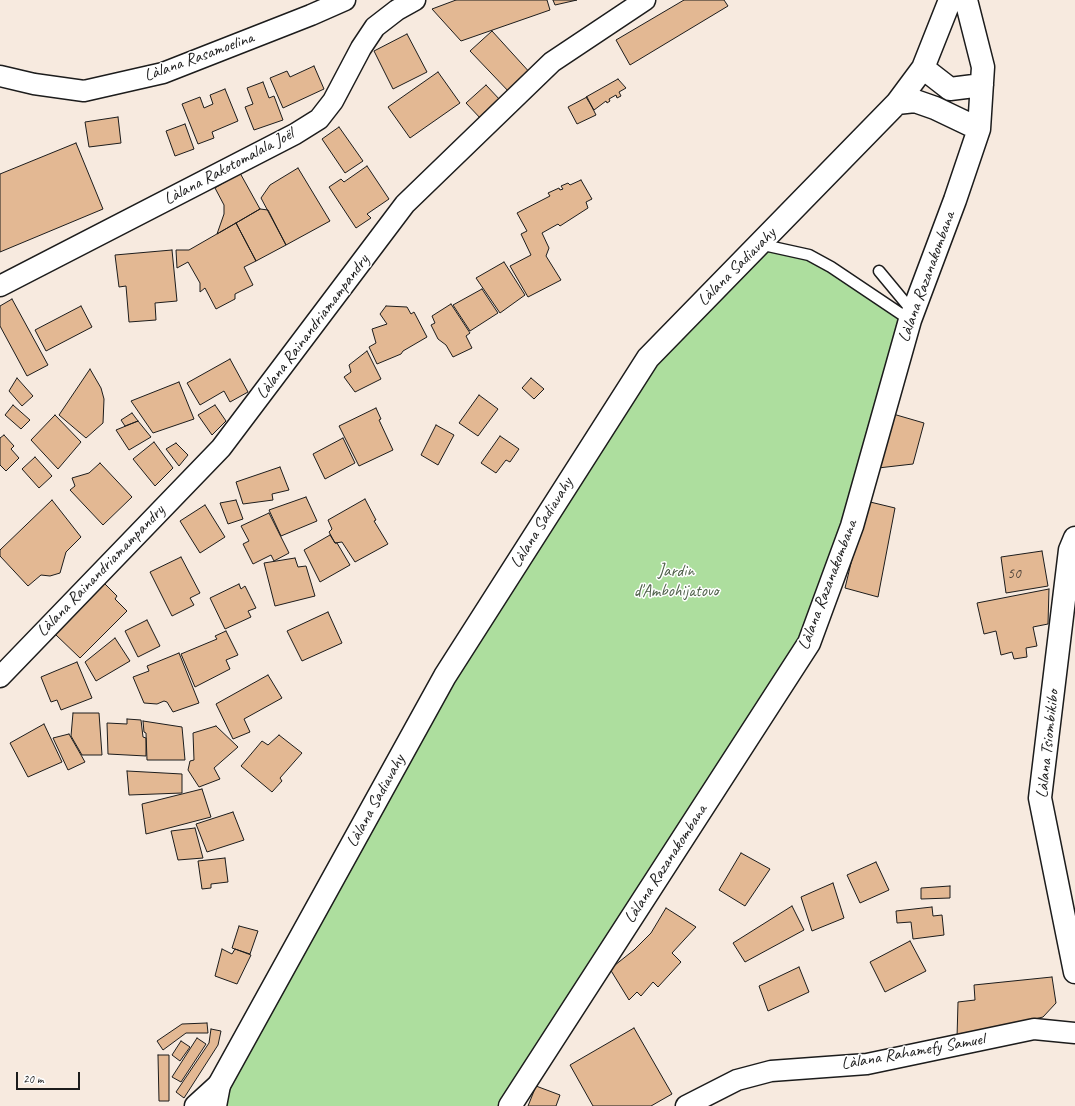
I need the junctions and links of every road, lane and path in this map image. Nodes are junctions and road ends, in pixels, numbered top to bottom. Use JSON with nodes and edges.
{"nodes":[{"id":1,"x":345,"y":0,"type":"edge"},
{"id":2,"x":415,"y":0,"type":"edge"},
{"id":3,"x":645,"y":0,"type":"edge"},
{"id":4,"x":950,"y":0,"type":"edge"},
{"id":5,"x":966,"y":0,"type":"edge"},
{"id":6,"x":923,"y":68,"type":"junction"},
{"id":7,"x":0,"y":76,"type":"edge"},
{"id":8,"x":982,"y":85,"type":"junction"},
{"id":9,"x":897,"y":103,"type":"junction"},
{"id":10,"x":979,"y":129,"type":"junction"},
{"id":11,"x":758,"y":244,"type":"junction"},
{"id":12,"x":879,"y":271,"type":"dead end"},
{"id":13,"x":0,"y":286,"type":"edge"},
{"id":14,"x":911,"y":316,"type":"junction"},
{"id":15,"x":1075,"y":538,"type":"edge"},
{"id":16,"x":0,"y":676,"type":"edge"},
{"id":17,"x":1075,"y":972,"type":"edge"},
{"id":18,"x":1075,"y":1033,"type":"edge"},
{"id":19,"x":217,"y":1096,"type":"edge"},
{"id":20,"x":196,"y":1106,"type":"edge"},
{"id":21,"x":510,"y":1106,"type":"edge"},
{"id":22,"x":686,"y":1106,"type":"edge"}],
"edges":[{"from":1,"to":7,"type":"street","name":"Làlana Rasamoelina"},
{"from":2,"to":13,"type":"street","name":"Làlana Rakotomalala Joël"},
{"from":3,"to":16,"type":"street","name":"Làlana Rainandriamampandry"},
{"from":4,"to":6,"type":"main road","name":"Làlana Sadiavahy"},
{"from":5,"to":8,"type":"main road","name":"Làlana Razanakombana"},
{"from":6,"to":8,"type":"main road"},
{"from":6,"to":9,"type":"main road","name":"Làlana Sadiavahy"},
{"from":8,"to":10,"type":"main road","name":"Làlana Razanakombana"},
{"from":9,"to":10,"type":"main road"},
{"from":9,"to":11,"type":"main road","name":"Làlana Sadiavahy"},
{"from":10,"to":14,"type":"main road","name":"Làlana Razanakombana"},
{"from":11,"to":14,"type":"lane"},
{"from":11,"to":19,"type":"main road","name":"Làlana Sadiavahy"},
{"from":12,"to":14,"type":"lane"},
{"from":14,"to":21,"type":"main road","name":"Làlana Razanakombana"},
{"from":15,"to":17,"type":"main road","name":"Làlana Tsiombikibo"},
{"from":18,"to":22,"type":"street","name":"Làlana Rahamefy Samuel"},
{"from":19,"to":20,"type":"main road","name":"Làlana Sadiavahy"}]}
